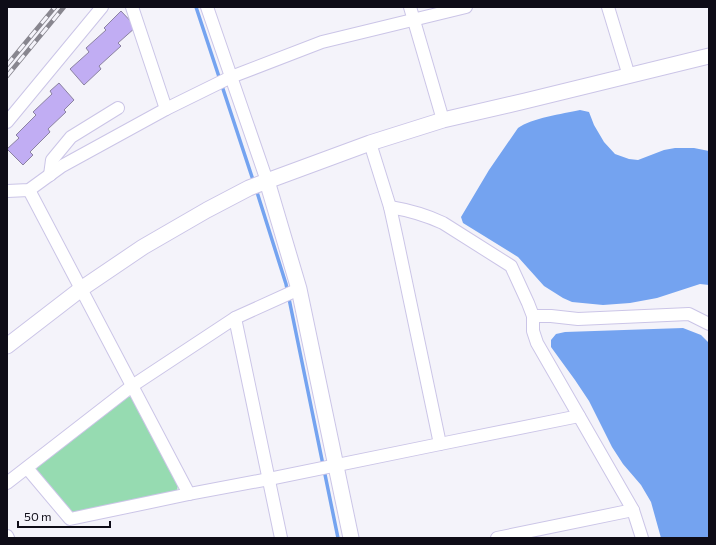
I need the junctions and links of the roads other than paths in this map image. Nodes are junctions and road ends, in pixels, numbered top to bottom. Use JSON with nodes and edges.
{"nodes":[{"id":1,"x":102,"y":7,"type":"edge"},
{"id":2,"x":132,"y":7,"type":"edge"},
{"id":3,"x":207,"y":7,"type":"edge"},
{"id":4,"x":410,"y":7,"type":"edge"},
{"id":5,"x":466,"y":7,"type":"edge"},
{"id":6,"x":608,"y":7,"type":"edge"},
{"id":7,"x":414,"y":20,"type":"junction"},
{"id":8,"x":709,"y":56,"type":"edge"},
{"id":9,"x":629,"y":76,"type":"junction"},
{"id":10,"x":224,"y":80,"type":"junction"},
{"id":11,"x":118,"y":108,"type":"dead end"},
{"id":12,"x":166,"y":109,"type":"junction"},
{"id":13,"x":443,"y":120,"type":"junction"},
{"id":14,"x":7,"y":122,"type":"edge"},
{"id":15,"x":370,"y":143,"type":"junction"},
{"id":16,"x":50,"y":175,"type":"junction"},
{"id":17,"x":265,"y":182,"type":"junction"},
{"id":18,"x":29,"y":190,"type":"junction"},
{"id":19,"x":7,"y":191,"type":"edge"},
{"id":20,"x":390,"y":207,"type":"junction"},
{"id":21,"x":80,"y":289,"type":"junction"},
{"id":22,"x":292,"y":292,"type":"junction"},
{"id":23,"x":533,"y":316,"type":"junction"},
{"id":24,"x":235,"y":318,"type":"junction"},
{"id":25,"x":709,"y":324,"type":"edge"},
{"id":26,"x":7,"y":346,"type":"edge"},
{"id":27,"x":132,"y":386,"type":"junction"},
{"id":28,"x":579,"y":416,"type":"junction"},
{"id":29,"x":440,"y":444,"type":"junction"},
{"id":30,"x":336,"y":465,"type":"junction"},
{"id":31,"x":27,"y":468,"type":"junction"},
{"id":32,"x":269,"y":479,"type":"junction"},
{"id":33,"x":7,"y":483,"type":"edge"},
{"id":34,"x":189,"y":494,"type":"junction"},
{"id":35,"x":633,"y":510,"type":"junction"},
{"id":36,"x":281,"y":538,"type":"edge"},
{"id":37,"x":351,"y":538,"type":"edge"},
{"id":38,"x":497,"y":538,"type":"edge"},
{"id":39,"x":642,"y":538,"type":"edge"}],
"edges":[{"from":1,"to":14,"type":"street"},
{"from":2,"to":12,"type":"street"},
{"from":3,"to":10,"type":"street"},
{"from":4,"to":7,"type":"street"},
{"from":5,"to":7,"type":"street"},
{"from":6,"to":9,"type":"street"},
{"from":7,"to":10,"type":"street"},
{"from":7,"to":13,"type":"street"},
{"from":8,"to":9,"type":"street"},
{"from":9,"to":13,"type":"street"},
{"from":10,"to":12,"type":"street"},
{"from":10,"to":17,"type":"street"},
{"from":11,"to":16,"type":"street"},
{"from":12,"to":16,"type":"street"},
{"from":13,"to":15,"type":"street"},
{"from":15,"to":17,"type":"street"},
{"from":15,"to":20,"type":"street"},
{"from":16,"to":18,"type":"street"},
{"from":17,"to":21,"type":"street"},
{"from":17,"to":22,"type":"street"},
{"from":18,"to":19,"type":"street"},
{"from":18,"to":21,"type":"street"},
{"from":20,"to":23,"type":"street"},
{"from":20,"to":29,"type":"street"},
{"from":21,"to":26,"type":"street"},
{"from":21,"to":27,"type":"street"},
{"from":22,"to":24,"type":"street"},
{"from":22,"to":30,"type":"street"},
{"from":23,"to":25,"type":"street"},
{"from":23,"to":28,"type":"street"},
{"from":24,"to":27,"type":"street"},
{"from":24,"to":32,"type":"street"},
{"from":27,"to":31,"type":"street"},
{"from":27,"to":34,"type":"street"},
{"from":28,"to":29,"type":"street"},
{"from":28,"to":35,"type":"street"},
{"from":29,"to":30,"type":"street"},
{"from":30,"to":32,"type":"street"},
{"from":30,"to":37,"type":"street"},
{"from":31,"to":33,"type":"street"},
{"from":31,"to":34,"type":"street"},
{"from":32,"to":34,"type":"street"},
{"from":32,"to":36,"type":"street"},
{"from":35,"to":38,"type":"street"},
{"from":35,"to":39,"type":"street"}]}
